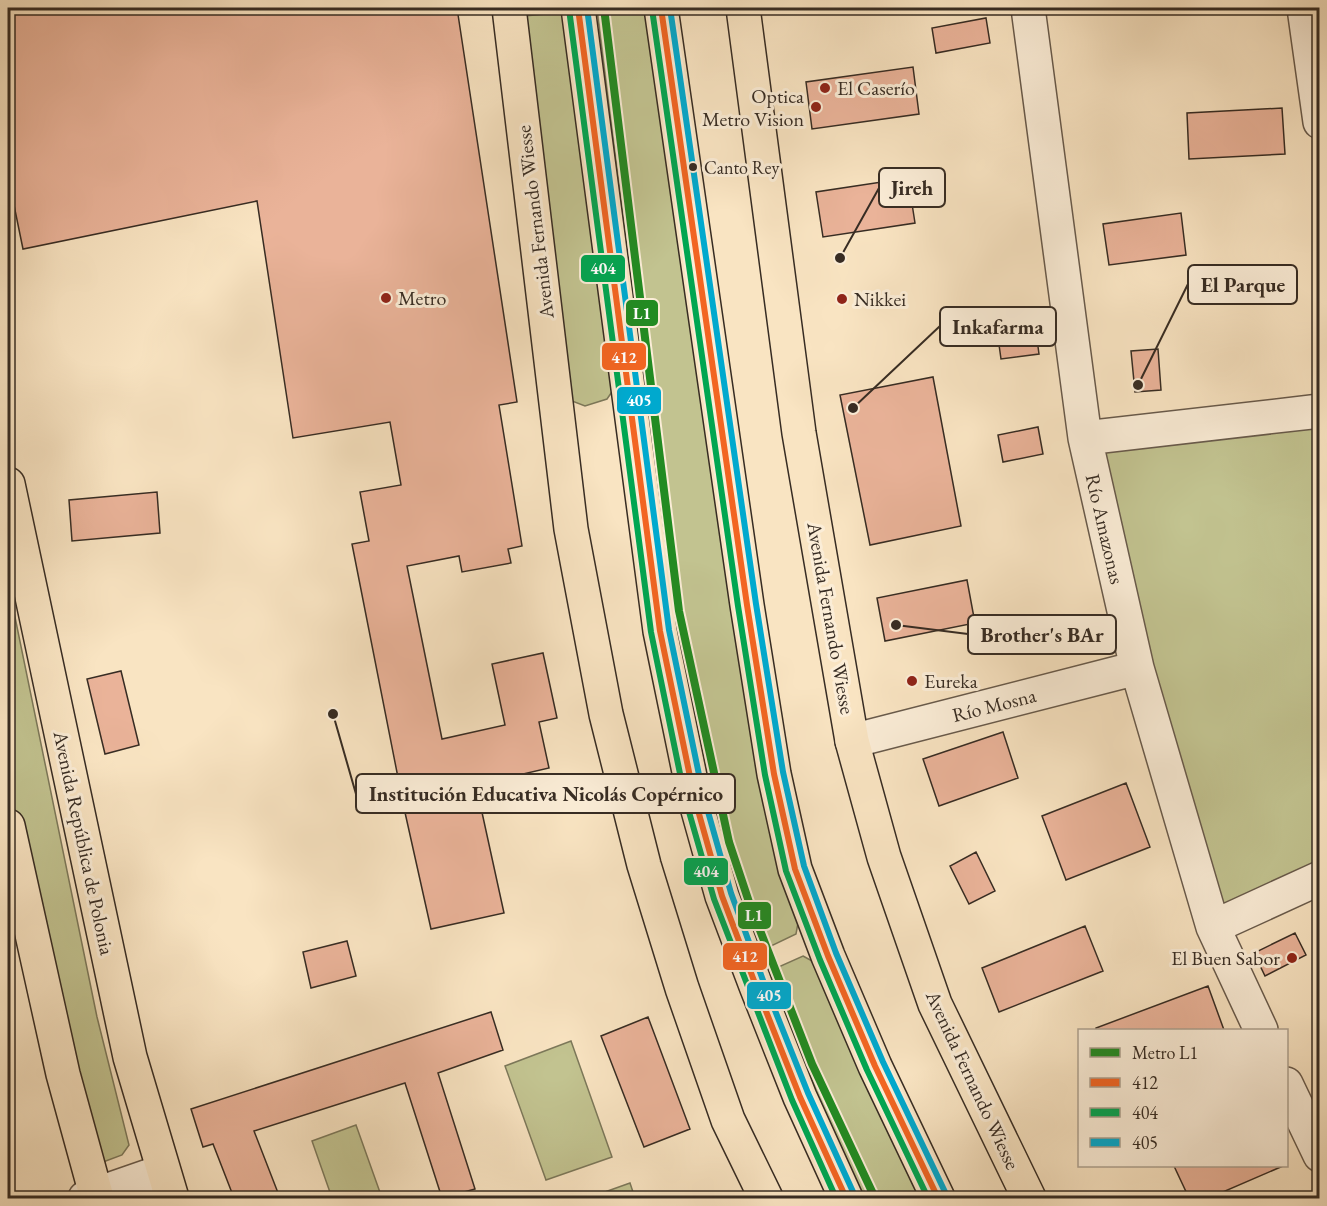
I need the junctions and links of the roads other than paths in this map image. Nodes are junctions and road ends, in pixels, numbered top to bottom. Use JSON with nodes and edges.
{"nodes":[{"id":1,"x":509,"y":8,"type":"edge"},
{"id":2,"x":578,"y":8,"type":"edge"},
{"id":3,"x":662,"y":8,"type":"edge"},
{"id":4,"x":743,"y":8,"type":"edge"},
{"id":5,"x":1028,"y":8,"type":"edge"},
{"id":6,"x":1304,"y":8,"type":"edge"},
{"id":7,"x":1320,"y":122,"type":"edge"},
{"id":8,"x":1320,"y":411,"type":"edge"},
{"id":9,"x":1085,"y":438,"type":"junction"},
{"id":10,"x":8,"y":484,"type":"edge"},
{"id":11,"x":1137,"y":668,"type":"junction"},
{"id":12,"x":852,"y":741,"type":"junction"},
{"id":13,"x":8,"y":826,"type":"edge"},
{"id":14,"x":1320,"y":878,"type":"edge"},
{"id":15,"x":1213,"y":927,"type":"junction"},
{"id":16,"x":1261,"y":1029,"type":"edge"},
{"id":17,"x":1288,"y":1086,"type":"edge"},
{"id":18,"x":1320,"y":1155,"type":"edge"},
{"id":19,"x":168,"y":1185,"type":"edge"},
{"id":20,"x":93,"y":1197,"type":"edge"},
{"id":21,"x":766,"y":1198,"type":"edge"},
{"id":22,"x":846,"y":1198,"type":"edge"},
{"id":23,"x":938,"y":1198,"type":"edge"},
{"id":24,"x":1029,"y":1198,"type":"edge"}],
"edges":[{"from":1,"to":21,"type":"main road","name":"Avenida Fernando Wiesse"},
{"from":2,"to":22,"type":"main road"},
{"from":3,"to":23,"type":"main road"},
{"from":4,"to":12,"type":"main road","name":"Avenida Fernando Wiesse"},
{"from":5,"to":9,"type":"street","name":"Río Amazonas"},
{"from":6,"to":7,"type":"street"},
{"from":8,"to":9,"type":"street"},
{"from":9,"to":11,"type":"street","name":"Río Amazonas"},
{"from":10,"to":19,"type":"main road","name":"Avenida República de Polonia"},
{"from":11,"to":12,"type":"street","name":"Río Mosna"},
{"from":11,"to":15,"type":"street","name":"Río Amazonas"},
{"from":12,"to":24,"type":"main road","name":"Avenida Fernando Wiesse"},
{"from":13,"to":20,"type":"main road"},
{"from":14,"to":15,"type":"street"},
{"from":15,"to":16,"type":"street","name":"Río Amazonas"},
{"from":17,"to":18,"type":"street"},
{"from":19,"to":20,"type":"street"}]}
